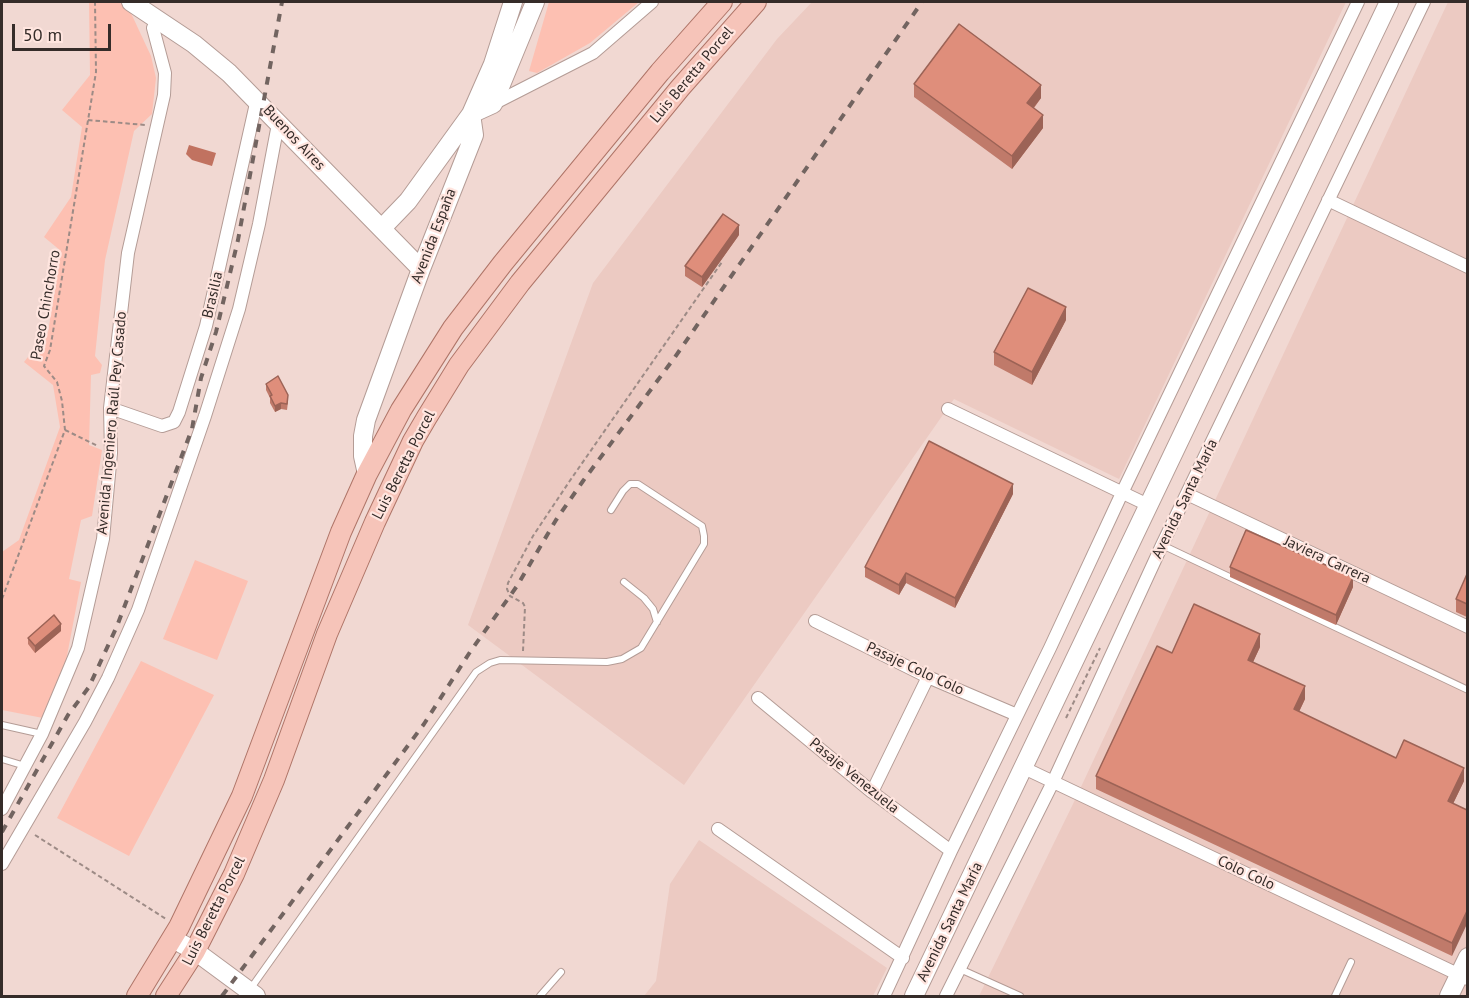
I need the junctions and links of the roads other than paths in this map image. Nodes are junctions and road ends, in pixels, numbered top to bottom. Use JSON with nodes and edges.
{"nodes":[{"id":1,"x":131,"y":2,"type":"edge"},
{"id":2,"x":513,"y":2,"type":"edge"},
{"id":3,"x":535,"y":2,"type":"edge"},
{"id":4,"x":652,"y":2,"type":"edge"},
{"id":5,"x":722,"y":2,"type":"edge"},
{"id":6,"x":756,"y":2,"type":"edge"},
{"id":7,"x":1358,"y":2,"type":"edge"},
{"id":8,"x":1389,"y":2,"type":"edge"},
{"id":9,"x":1424,"y":2,"type":"edge"},
{"id":10,"x":157,"y":20,"type":"junction"},
{"id":11,"x":505,"y":72,"type":"junction"},
{"id":12,"x":514,"y":94,"type":"junction"},
{"id":13,"x":257,"y":99,"type":"junction"},
{"id":14,"x":493,"y":104,"type":"junction"},
{"id":15,"x":471,"y":114,"type":"junction"},
{"id":16,"x":278,"y":124,"type":"junction"},
{"id":17,"x":1328,"y":200,"type":"junction"},
{"id":18,"x":382,"y":228,"type":"junction"},
{"id":19,"x":1467,"y":267,"type":"edge"},
{"id":20,"x":421,"y":269,"type":"junction"},
{"id":21,"x":111,"y":408,"type":"junction"},
{"id":22,"x":948,"y":409,"type":"dead end"},
{"id":23,"x":367,"y":474,"type":"junction"},
{"id":24,"x":1122,"y":493,"type":"junction"},
{"id":25,"x":1187,"y":494,"type":"junction"},
{"id":26,"x":1148,"y":506,"type":"junction"},
{"id":27,"x":611,"y":510,"type":"dead end"},
{"id":28,"x":1162,"y":545,"type":"junction"},
{"id":29,"x":624,"y":582,"type":"dead end"},
{"id":30,"x":815,"y":621,"type":"dead end"},
{"id":31,"x":657,"y":622,"type":"junction"},
{"id":32,"x":1467,"y":627,"type":"edge"},
{"id":33,"x":928,"y":677,"type":"junction"},
{"id":34,"x":1467,"y":690,"type":"edge"},
{"id":35,"x":758,"y":698,"type":"dead end"},
{"id":36,"x":1017,"y":715,"type":"junction"},
{"id":37,"x":2,"y":725,"type":"edge"},
{"id":38,"x":42,"y":734,"type":"junction"},
{"id":39,"x":2,"y":759,"type":"edge"},
{"id":40,"x":25,"y":766,"type":"junction"},
{"id":41,"x":1024,"y":768,"type":"junction"},
{"id":42,"x":1053,"y":782,"type":"junction"},
{"id":43,"x":872,"y":792,"type":"junction"},
{"id":44,"x":3,"y":804,"type":"edge"},
{"id":45,"x":718,"y":828,"type":"dead end"},
{"id":46,"x":951,"y":851,"type":"junction"},
{"id":47,"x":2,"y":864,"type":"edge"},
{"id":48,"x":176,"y":933,"type":"junction"},
{"id":49,"x":195,"y":951,"type":"junction"},
{"id":50,"x":1467,"y":957,"type":"edge"},
{"id":51,"x":903,"y":958,"type":"junction"},
{"id":52,"x":1351,"y":962,"type":"dead end"},
{"id":53,"x":959,"y":969,"type":"junction"},
{"id":54,"x":561,"y":972,"type":"dead end"},
{"id":55,"x":1463,"y":977,"type":"edge"},
{"id":56,"x":252,"y":993,"type":"edge"},
{"id":57,"x":137,"y":996,"type":"edge"},
{"id":58,"x":166,"y":996,"type":"edge"},
{"id":59,"x":540,"y":996,"type":"edge"},
{"id":60,"x":884,"y":996,"type":"edge"},
{"id":61,"x":914,"y":996,"type":"edge"},
{"id":62,"x":946,"y":996,"type":"edge"},
{"id":63,"x":1020,"y":996,"type":"edge"},
{"id":64,"x":1335,"y":996,"type":"edge"},
{"id":65,"x":1449,"y":996,"type":"edge"}],
"edges":[{"from":1,"to":10,"type":"street"},
{"from":2,"to":15,"type":"street","name":"Avenida España"},
{"from":3,"to":11,"type":"street"},
{"from":4,"to":12,"type":"street"},
{"from":5,"to":23,"type":"main road","name":"Luis Beretta Porcel"},
{"from":6,"to":49,"type":"main road","name":"Luis Beretta Porcel"},
{"from":7,"to":24,"type":"street","name":"Avenida Santa María"},
{"from":8,"to":26,"type":"street","name":"Avenida Santa María"},
{"from":9,"to":17,"type":"street","name":"Avenida Santa María"},
{"from":10,"to":13,"type":"street","name":"Buenos Aires"},
{"from":10,"to":21,"type":"street","name":"Avenida Ingeniero Raúl Pey Casado"},
{"from":11,"to":12,"type":"street"},
{"from":11,"to":14,"type":"street"},
{"from":12,"to":14,"type":"street"},
{"from":13,"to":16,"type":"street","name":"Buenos Aires"},
{"from":13,"to":21,"type":"street","name":"Brasilia"},
{"from":14,"to":15,"type":"street"},
{"from":15,"to":18,"type":"street"},
{"from":15,"to":20,"type":"street","name":"Avenida España"},
{"from":16,"to":18,"type":"street","name":"Buenos Aires"},
{"from":16,"to":47,"type":"street"},
{"from":17,"to":19,"type":"street"},
{"from":17,"to":25,"type":"street","name":"Avenida Santa María"},
{"from":18,"to":20,"type":"street","name":"Buenos Aires"},
{"from":20,"to":23,"type":"street","name":"Avenida España"},
{"from":21,"to":38,"type":"street","name":"Avenida Ingeniero Raúl Pey Casado"},
{"from":22,"to":24,"type":"street"},
{"from":23,"to":48,"type":"main road","name":"Luis Beretta Porcel"},
{"from":24,"to":26,"type":"street"},
{"from":24,"to":36,"type":"street","name":"Avenida Santa María"},
{"from":25,"to":28,"type":"street","name":"Avenida Santa María"},
{"from":25,"to":32,"type":"street","name":"Javiera Carrera"},
{"from":26,"to":41,"type":"street","name":"Avenida Santa María"},
{"from":27,"to":31,"type":"lane"},
{"from":28,"to":34,"type":"lane"},
{"from":28,"to":42,"type":"street","name":"Avenida Santa María"},
{"from":29,"to":31,"type":"lane"},
{"from":30,"to":33,"type":"street","name":"Pasaje Colo Colo"},
{"from":31,"to":56,"type":"lane"},
{"from":33,"to":36,"type":"street","name":"Pasaje Colo Colo"},
{"from":33,"to":43,"type":"street"},
{"from":35,"to":43,"type":"street","name":"Pasaje Venezuela"},
{"from":36,"to":46,"type":"street","name":"Avenida Santa María"},
{"from":37,"to":38,"type":"lane"},
{"from":38,"to":40,"type":"street","name":"Avenida Ingeniero Raúl Pey Casado"},
{"from":39,"to":40,"type":"lane"},
{"from":40,"to":44,"type":"street","name":"Avenida Ingeniero Raúl Pey Casado"},
{"from":41,"to":42,"type":"street","name":"Colo Colo"},
{"from":41,"to":61,"type":"street","name":"Avenida Santa María"},
{"from":42,"to":53,"type":"street","name":"Avenida Santa María"},
{"from":42,"to":55,"type":"street","name":"Colo Colo"},
{"from":43,"to":46,"type":"street","name":"Pasaje Venezuela"},
{"from":45,"to":51,"type":"street"},
{"from":46,"to":51,"type":"street","name":"Avenida Santa María"},
{"from":48,"to":49,"type":"street"},
{"from":48,"to":57,"type":"main road","name":"Luis Beretta Porcel"},
{"from":49,"to":56,"type":"street"},
{"from":49,"to":58,"type":"main road","name":"Luis Beretta Porcel"},
{"from":50,"to":55,"type":"street"},
{"from":51,"to":60,"type":"street","name":"Avenida Santa María"},
{"from":52,"to":64,"type":"lane"},
{"from":53,"to":62,"type":"street","name":"Avenida Santa María"},
{"from":53,"to":63,"type":"lane"},
{"from":54,"to":59,"type":"lane"},
{"from":55,"to":65,"type":"street"}]}
